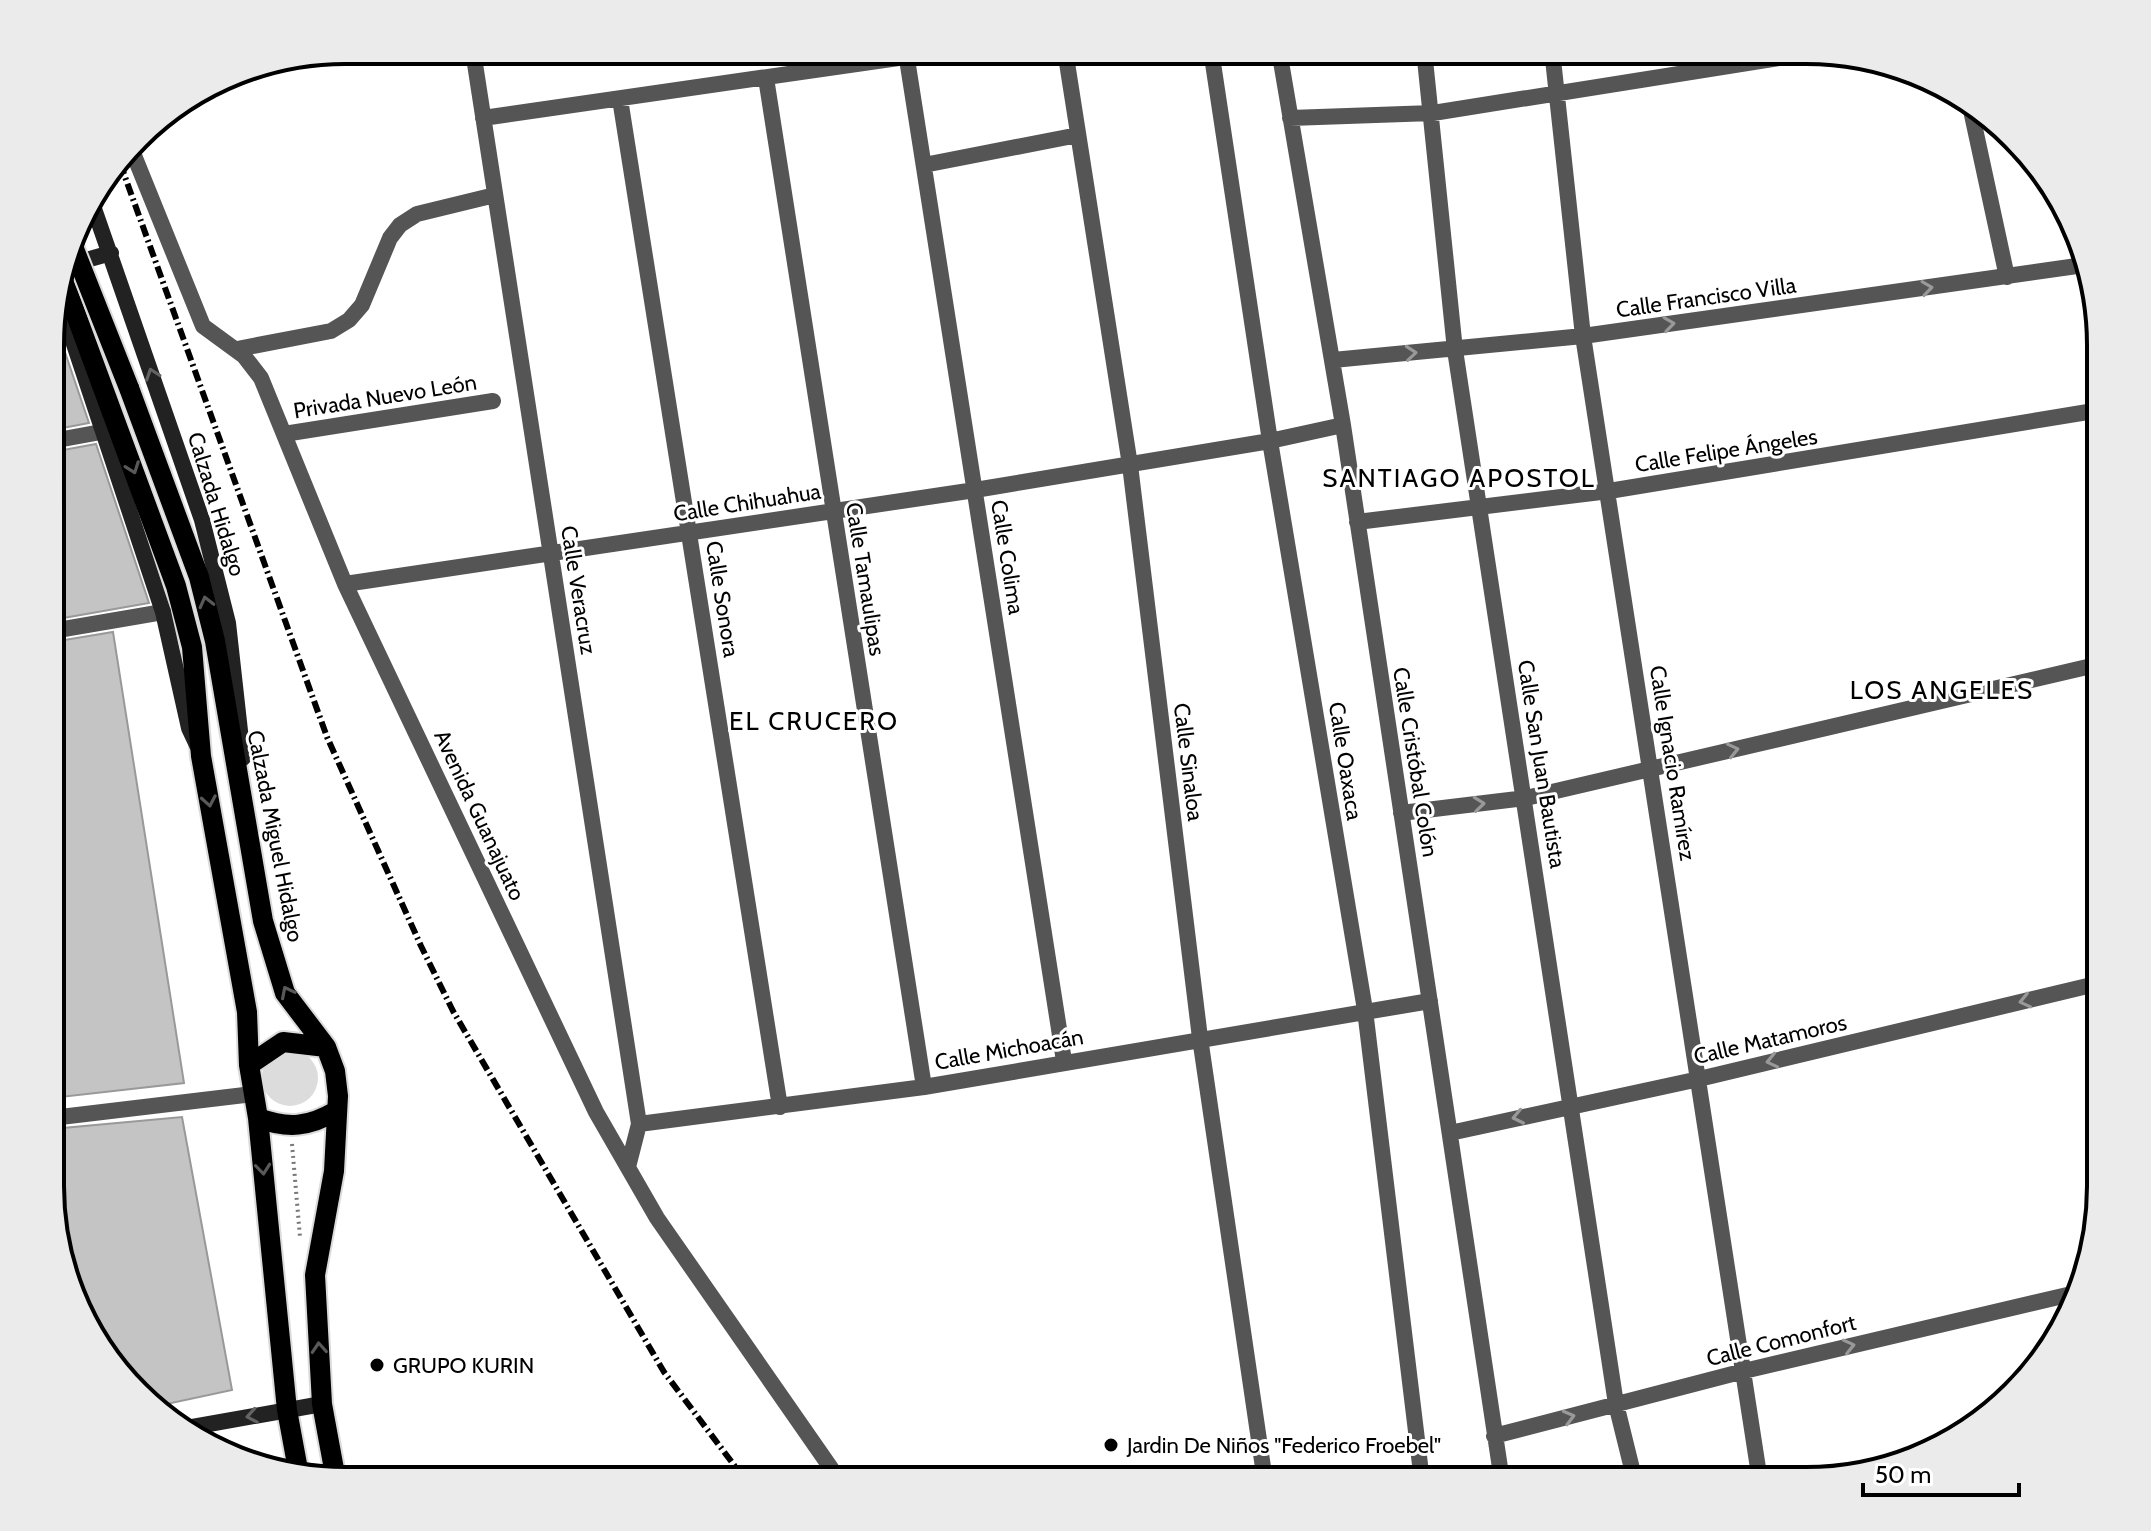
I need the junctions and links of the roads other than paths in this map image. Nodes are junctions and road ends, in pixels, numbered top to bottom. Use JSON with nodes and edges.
{"nodes":[{"id":1,"x":475,"y":64,"type":"dead end"},
{"id":2,"x":867,"y":64,"type":"edge"},
{"id":3,"x":908,"y":64,"type":"edge"},
{"id":4,"x":1067,"y":64,"type":"edge"},
{"id":5,"x":1213,"y":65,"type":"edge"},
{"id":6,"x":1281,"y":65,"type":"edge"},
{"id":7,"x":1426,"y":65,"type":"edge"},
{"id":8,"x":1554,"y":65,"type":"edge"},
{"id":9,"x":1739,"y":65,"type":"edge"},
{"id":10,"x":766,"y":78,"type":"junction"},
{"id":11,"x":1559,"y":95,"type":"junction"},
{"id":12,"x":620,"y":99,"type":"junction"},
{"id":13,"x":1433,"y":113,"type":"junction"},
{"id":14,"x":483,"y":118,"type":"junction"},
{"id":15,"x":1290,"y":118,"type":"junction"},
{"id":16,"x":1973,"y":119,"type":"edge"},
{"id":17,"x":1078,"y":135,"type":"junction"},
{"id":18,"x":135,"y":159,"type":"edge"},
{"id":19,"x":924,"y":165,"type":"junction"},
{"id":20,"x":495,"y":195,"type":"junction"},
{"id":21,"x":96,"y":214,"type":"edge"},
{"id":22,"x":111,"y":253,"type":"junction"},
{"id":23,"x":78,"y":259,"type":"edge"},
{"id":24,"x":77,"y":263,"type":"edge"},
{"id":25,"x":2075,"y":266,"type":"edge"},
{"id":26,"x":2007,"y":277,"type":"junction"},
{"id":27,"x":68,"y":294,"type":"edge"},
{"id":28,"x":65,"y":319,"type":"edge"},
{"id":29,"x":1583,"y":336,"type":"junction"},
{"id":30,"x":237,"y":349,"type":"junction"},
{"id":31,"x":1455,"y":350,"type":"junction"},
{"id":32,"x":1333,"y":360,"type":"junction"},
{"id":33,"x":493,"y":401,"type":"dead end"},
{"id":34,"x":2086,"y":412,"type":"edge"},
{"id":35,"x":1343,"y":425,"type":"junction"},
{"id":36,"x":101,"y":432,"type":"junction"},
{"id":37,"x":284,"y":434,"type":"junction"},
{"id":38,"x":64,"y":439,"type":"edge"},
{"id":39,"x":1270,"y":441,"type":"junction"},
{"id":40,"x":1130,"y":465,"type":"junction"},
{"id":41,"x":975,"y":490,"type":"junction"},
{"id":42,"x":1609,"y":491,"type":"junction"},
{"id":43,"x":1480,"y":506,"type":"junction"},
{"id":44,"x":832,"y":511,"type":"junction"},
{"id":45,"x":1357,"y":522,"type":"junction"},
{"id":46,"x":690,"y":534,"type":"junction"},
{"id":47,"x":551,"y":552,"type":"junction"},
{"id":48,"x":345,"y":584,"type":"junction"},
{"id":49,"x":163,"y":612,"type":"junction"},
{"id":50,"x":64,"y":629,"type":"edge"},
{"id":51,"x":2086,"y":667,"type":"edge"},
{"id":52,"x":201,"y":756,"type":"junction"},
{"id":53,"x":1652,"y":768,"type":"junction"},
{"id":54,"x":1526,"y":798,"type":"junction"},
{"id":55,"x":1401,"y":813,"type":"junction"},
{"id":56,"x":249,"y":831,"type":"junction"},
{"id":57,"x":2087,"y":986,"type":"edge"},
{"id":58,"x":1430,"y":1001,"type":"junction"},
{"id":59,"x":1365,"y":1010,"type":"junction"},
{"id":60,"x":1200,"y":1038,"type":"junction"},
{"id":61,"x":326,"y":1047,"type":"junction"},
{"id":62,"x":1064,"y":1061,"type":"junction"},
{"id":63,"x":249,"y":1065,"type":"junction"},
{"id":64,"x":1699,"y":1079,"type":"junction"},
{"id":65,"x":924,"y":1087,"type":"junction"},
{"id":66,"x":253,"y":1094,"type":"junction"},
{"id":67,"x":1570,"y":1106,"type":"junction"},
{"id":68,"x":780,"y":1107,"type":"junction"},
{"id":69,"x":336,"y":1111,"type":"junction"},
{"id":70,"x":65,"y":1116,"type":"edge"},
{"id":71,"x":258,"y":1118,"type":"junction"},
{"id":72,"x":639,"y":1124,"type":"junction"},
{"id":73,"x":1450,"y":1133,"type":"junction"},
{"id":74,"x":628,"y":1167,"type":"junction"},
{"id":75,"x":2065,"y":1295,"type":"edge"},
{"id":76,"x":1744,"y":1371,"type":"junction"},
{"id":77,"x":322,"y":1404,"type":"junction"},
{"id":78,"x":1616,"y":1404,"type":"junction"},
{"id":79,"x":287,"y":1410,"type":"junction"},
{"id":80,"x":199,"y":1426,"type":"edge"},
{"id":81,"x":1494,"y":1436,"type":"junction"},
{"id":82,"x":297,"y":1463,"type":"edge"},
{"id":83,"x":333,"y":1466,"type":"edge"},
{"id":84,"x":830,"y":1466,"type":"edge"},
{"id":85,"x":1263,"y":1467,"type":"edge"},
{"id":86,"x":1420,"y":1467,"type":"edge"},
{"id":87,"x":1499,"y":1467,"type":"edge"},
{"id":88,"x":1632,"y":1467,"type":"edge"},
{"id":89,"x":1758,"y":1467,"type":"edge"}],
"edges":[{"from":1,"to":14,"type":"street","name":"Calle Veracruz"},
{"from":2,"to":10,"type":"street"},
{"from":3,"to":19,"type":"street","name":"Calle Colima"},
{"from":4,"to":17,"type":"street","name":"Calle Sinaloa"},
{"from":5,"to":39,"type":"street","name":"Calle Oaxaca"},
{"from":6,"to":15,"type":"street","name":"Calle Cristóbal Colón"},
{"from":7,"to":13,"type":"street","name":"Calle San Juan Bautista"},
{"from":8,"to":11,"type":"street","name":"Calle Ignacio Ramírez"},
{"from":9,"to":11,"type":"street"},
{"from":10,"to":12,"type":"street"},
{"from":10,"to":44,"type":"street","name":"Calle Tamaulipas"},
{"from":11,"to":13,"type":"street"},
{"from":11,"to":29,"type":"street","name":"Calle Ignacio Ramírez"},
{"from":12,"to":14,"type":"street"},
{"from":12,"to":46,"type":"street","name":"Calle Sonora"},
{"from":13,"to":15,"type":"street"},
{"from":13,"to":31,"type":"street","name":"Calle San Juan Bautista"},
{"from":14,"to":20,"type":"street","name":"Calle Veracruz"},
{"from":15,"to":32,"type":"street","name":"Calle Cristóbal Colón"},
{"from":16,"to":26,"type":"street"},
{"from":17,"to":19,"type":"street"},
{"from":17,"to":40,"type":"street","name":"Calle Sinaloa"},
{"from":18,"to":30,"type":"street","name":"Avenida Guanajuato"},
{"from":19,"to":41,"type":"street","name":"Calle Colima"},
{"from":20,"to":30,"type":"street"},
{"from":20,"to":47,"type":"street","name":"Calle Veracruz"},
{"from":21,"to":22,"type":"street","name":"Calzada Hidalgo"},
{"from":22,"to":24,"type":"street"},
{"from":56,"to":22,"type":"street","name":"Calzada Hidalgo","one_way":true},
{"from":56,"to":23,"type":"main road","name":"Calzada Miguel Hidalgo","one_way":true,"bridge":true},
{"from":25,"to":26,"type":"street","name":"Calle Francisco Villa"},
{"from":29,"to":26,"type":"street","name":"Calle Francisco Villa","one_way":true},
{"from":27,"to":52,"type":"main road","one_way":true},
{"from":28,"to":36,"type":"street"},
{"from":29,"to":31,"type":"street","name":"Calle Francisco Villa"},
{"from":29,"to":42,"type":"street","name":"Calle Ignacio Ramírez"},
{"from":30,"to":37,"type":"street","name":"Avenida Guanajuato"},
{"from":32,"to":31,"type":"street","name":"Calle Francisco Villa","one_way":true},
{"from":31,"to":43,"type":"street","name":"Calle San Juan Bautista"},
{"from":32,"to":35,"type":"street","name":"Calle Cristóbal Colón"},
{"from":33,"to":37,"type":"street","name":"Privada Nuevo León"},
{"from":34,"to":42,"type":"street","name":"Calle Felipe Ángeles"},
{"from":35,"to":39,"type":"street","name":"Calle Chihuahua"},
{"from":35,"to":45,"type":"street","name":"Calle Cristóbal Colón"},
{"from":36,"to":38,"type":"street"},
{"from":36,"to":49,"type":"street"},
{"from":37,"to":48,"type":"street","name":"Avenida Guanajuato"},
{"from":39,"to":40,"type":"street","name":"Calle Chihuahua"},
{"from":39,"to":59,"type":"street","name":"Calle Oaxaca"},
{"from":40,"to":41,"type":"street","name":"Calle Chihuahua"},
{"from":40,"to":60,"type":"street","name":"Calle Sinaloa"},
{"from":41,"to":44,"type":"street","name":"Calle Chihuahua"},
{"from":41,"to":62,"type":"street","name":"Calle Colima"},
{"from":42,"to":43,"type":"street","name":"Calle Felipe Ángeles"},
{"from":42,"to":53,"type":"street","name":"Calle Ignacio Ramírez"},
{"from":43,"to":45,"type":"street","name":"Calle Felipe Ángeles"},
{"from":43,"to":54,"type":"street","name":"Calle San Juan Bautista"},
{"from":44,"to":46,"type":"street","name":"Calle Chihuahua"},
{"from":44,"to":65,"type":"street","name":"Calle Tamaulipas"},
{"from":45,"to":55,"type":"street","name":"Calle Cristóbal Colón"},
{"from":46,"to":47,"type":"street","name":"Calle Chihuahua"},
{"from":46,"to":68,"type":"street","name":"Calle Sonora"},
{"from":47,"to":48,"type":"street","name":"Calle Chihuahua"},
{"from":47,"to":72,"type":"street","name":"Calle Veracruz"},
{"from":48,"to":74,"type":"street","name":"Avenida Guanajuato"},
{"from":49,"to":50,"type":"street"},
{"from":49,"to":52,"type":"street"},
{"from":53,"to":51,"type":"street","one_way":true},
{"from":52,"to":63,"type":"main road","one_way":true},
{"from":53,"to":54,"type":"street"},
{"from":53,"to":64,"type":"street","name":"Calle Ignacio Ramírez"},
{"from":55,"to":54,"type":"street","one_way":true},
{"from":54,"to":67,"type":"street","name":"Calle San Juan Bautista"},
{"from":55,"to":58,"type":"street","name":"Calle Cristóbal Colón"},
{"from":61,"to":56,"type":"main road","name":"Calzada Miguel Hidalgo","one_way":true},
{"from":57,"to":64,"type":"street","name":"Calle Matamoros","one_way":true},
{"from":58,"to":59,"type":"street","name":"Calle Michoacán"},
{"from":58,"to":73,"type":"street","name":"Calle Cristóbal Colón"},
{"from":59,"to":60,"type":"street","name":"Calle Michoacán"},
{"from":59,"to":86,"type":"street","name":"Calle Oaxaca"},
{"from":60,"to":62,"type":"street","name":"Calle Michoacán"},
{"from":60,"to":85,"type":"street","name":"Calle Sinaloa"},
{"from":61,"to":63,"type":"main road"},
{"from":61,"to":69,"type":"main road","name":"Calzada Miguel Hidalgo"},
{"from":62,"to":65,"type":"street","name":"Calle Michoacán"},
{"from":63,"to":66,"type":"main road"},
{"from":64,"to":67,"type":"street","name":"Calle Matamoros"},
{"from":64,"to":76,"type":"street","name":"Calle Ignacio Ramírez"},
{"from":65,"to":68,"type":"street","name":"Calle Michoacán"},
{"from":66,"to":70,"type":"street"},
{"from":66,"to":71,"type":"main road"},
{"from":67,"to":73,"type":"street","name":"Calle Matamoros","one_way":true},
{"from":67,"to":78,"type":"street","name":"Calle San Juan Bautista"},
{"from":68,"to":72,"type":"street","name":"Calle Michoacán"},
{"from":69,"to":71,"type":"main road"},
{"from":77,"to":69,"type":"main road","name":"Calzada Miguel Hidalgo","one_way":true},
{"from":71,"to":79,"type":"main road","one_way":true},
{"from":72,"to":74,"type":"street"},
{"from":73,"to":81,"type":"street","name":"Calle Cristóbal Colón"},
{"from":74,"to":84,"type":"street","name":"Avenida Guanajuato"},
{"from":76,"to":75,"type":"street","name":"Calle Comonfort","one_way":true},
{"from":76,"to":78,"type":"street","name":"Calle Comonfort"},
{"from":76,"to":89,"type":"street","name":"Calle Ignacio Ramírez"},
{"from":77,"to":79,"type":"street"},
{"from":77,"to":83,"type":"main road","name":"Calzada Miguel Hidalgo"},
{"from":81,"to":78,"type":"street","name":"Calle Comonfort","one_way":true},
{"from":78,"to":88,"type":"street","name":"Calle San Juan Bautista"},
{"from":79,"to":80,"type":"street","one_way":true},
{"from":79,"to":82,"type":"main road"},
{"from":81,"to":87,"type":"street","name":"Calle Cristóbal Colón"}]}
